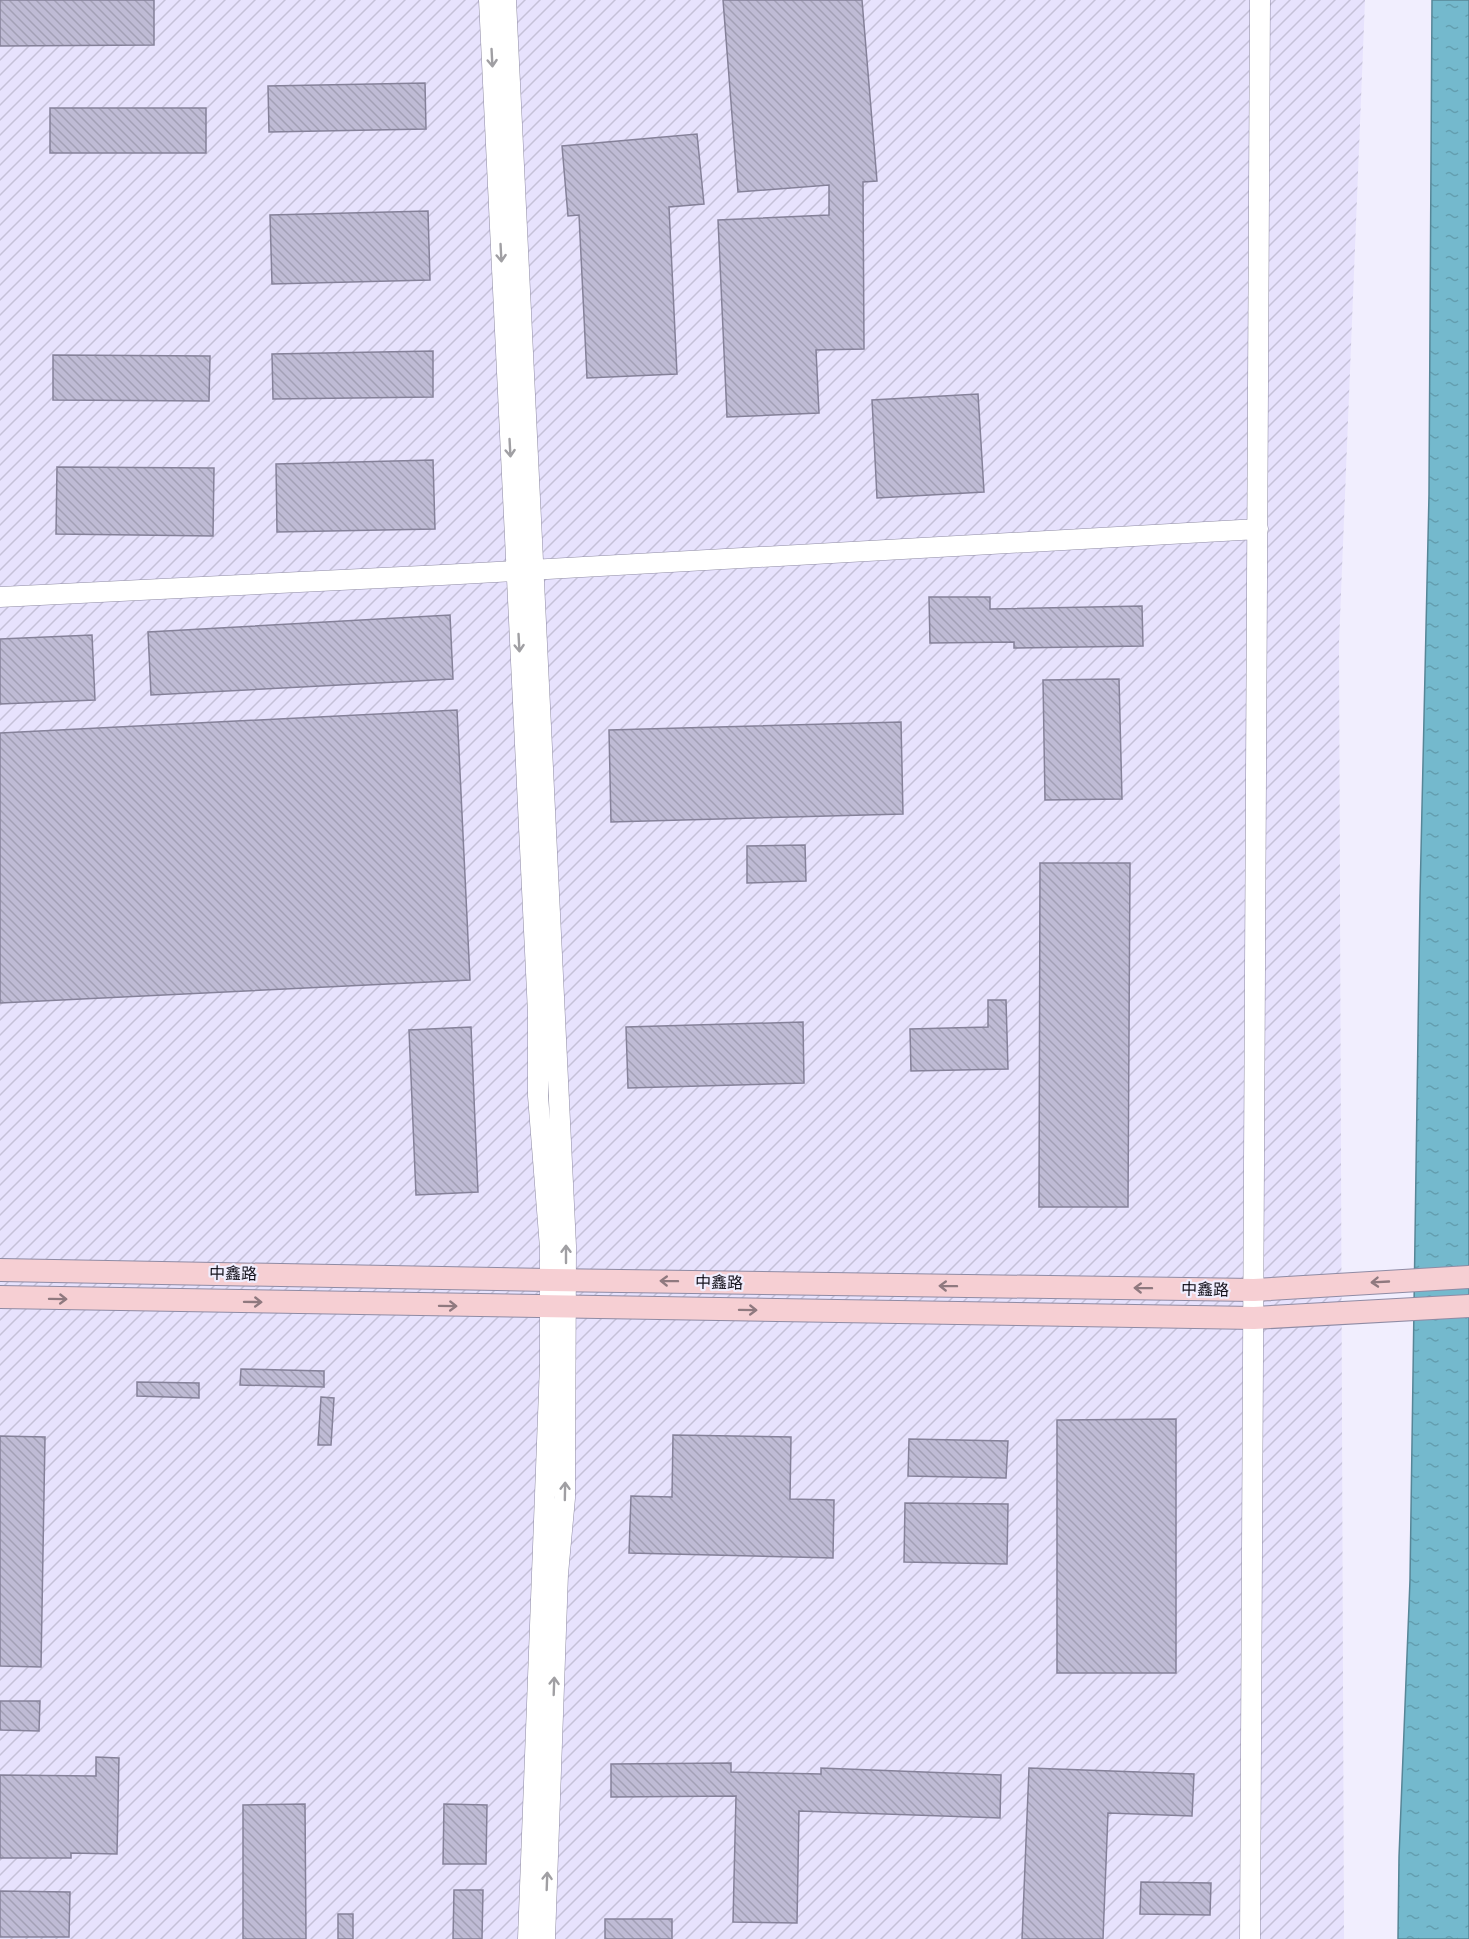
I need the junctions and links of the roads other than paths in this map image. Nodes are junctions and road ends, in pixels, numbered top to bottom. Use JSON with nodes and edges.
{"nodes":[{"id":1,"x":489,"y":0,"type":"edge"},
{"id":2,"x":506,"y":0,"type":"edge"},
{"id":3,"x":1260,"y":0,"type":"edge"},
{"id":4,"x":1258,"y":528,"type":"junction"},
{"id":5,"x":524,"y":571,"type":"junction"},
{"id":6,"x":0,"y":597,"type":"edge"},
{"id":7,"x":0,"y":1270,"type":"edge"},
{"id":8,"x":1465,"y":1277,"type":"edge"},
{"id":9,"x":558,"y":1280,"type":"junction"},
{"id":10,"x":1254,"y":1290,"type":"junction"},
{"id":11,"x":0,"y":1298,"type":"edge"},
{"id":12,"x":1465,"y":1306,"type":"edge"},
{"id":13,"x":558,"y":1307,"type":"junction"},
{"id":14,"x":1254,"y":1318,"type":"junction"},
{"id":15,"x":528,"y":1939,"type":"edge"},
{"id":16,"x":545,"y":1939,"type":"edge"},
{"id":17,"x":1250,"y":1939,"type":"edge"}],
"edges":[{"from":1,"to":5,"type":"street","one_way":true},
{"from":2,"to":5,"type":"street"},
{"from":3,"to":4,"type":"street"},
{"from":4,"to":5,"type":"street"},
{"from":4,"to":10,"type":"street"},
{"from":5,"to":6,"type":"street"},
{"from":5,"to":9,"type":"street"},
{"from":7,"to":9,"type":"main road","name":"中鑫路"},
{"from":8,"to":10,"type":"main road","name":"中鑫路","one_way":true},
{"from":10,"to":9,"type":"main road","name":"中鑫路","one_way":true},
{"from":9,"to":13,"type":"street"},
{"from":10,"to":14,"type":"street"},
{"from":11,"to":13,"type":"main road","name":"中鑫路","one_way":true},
{"from":12,"to":14,"type":"main road","name":"中鑫路"},
{"from":13,"to":14,"type":"main road","name":"中鑫路","one_way":true},
{"from":13,"to":15,"type":"street"},
{"from":16,"to":13,"type":"street","one_way":true},
{"from":14,"to":17,"type":"street"}]}
